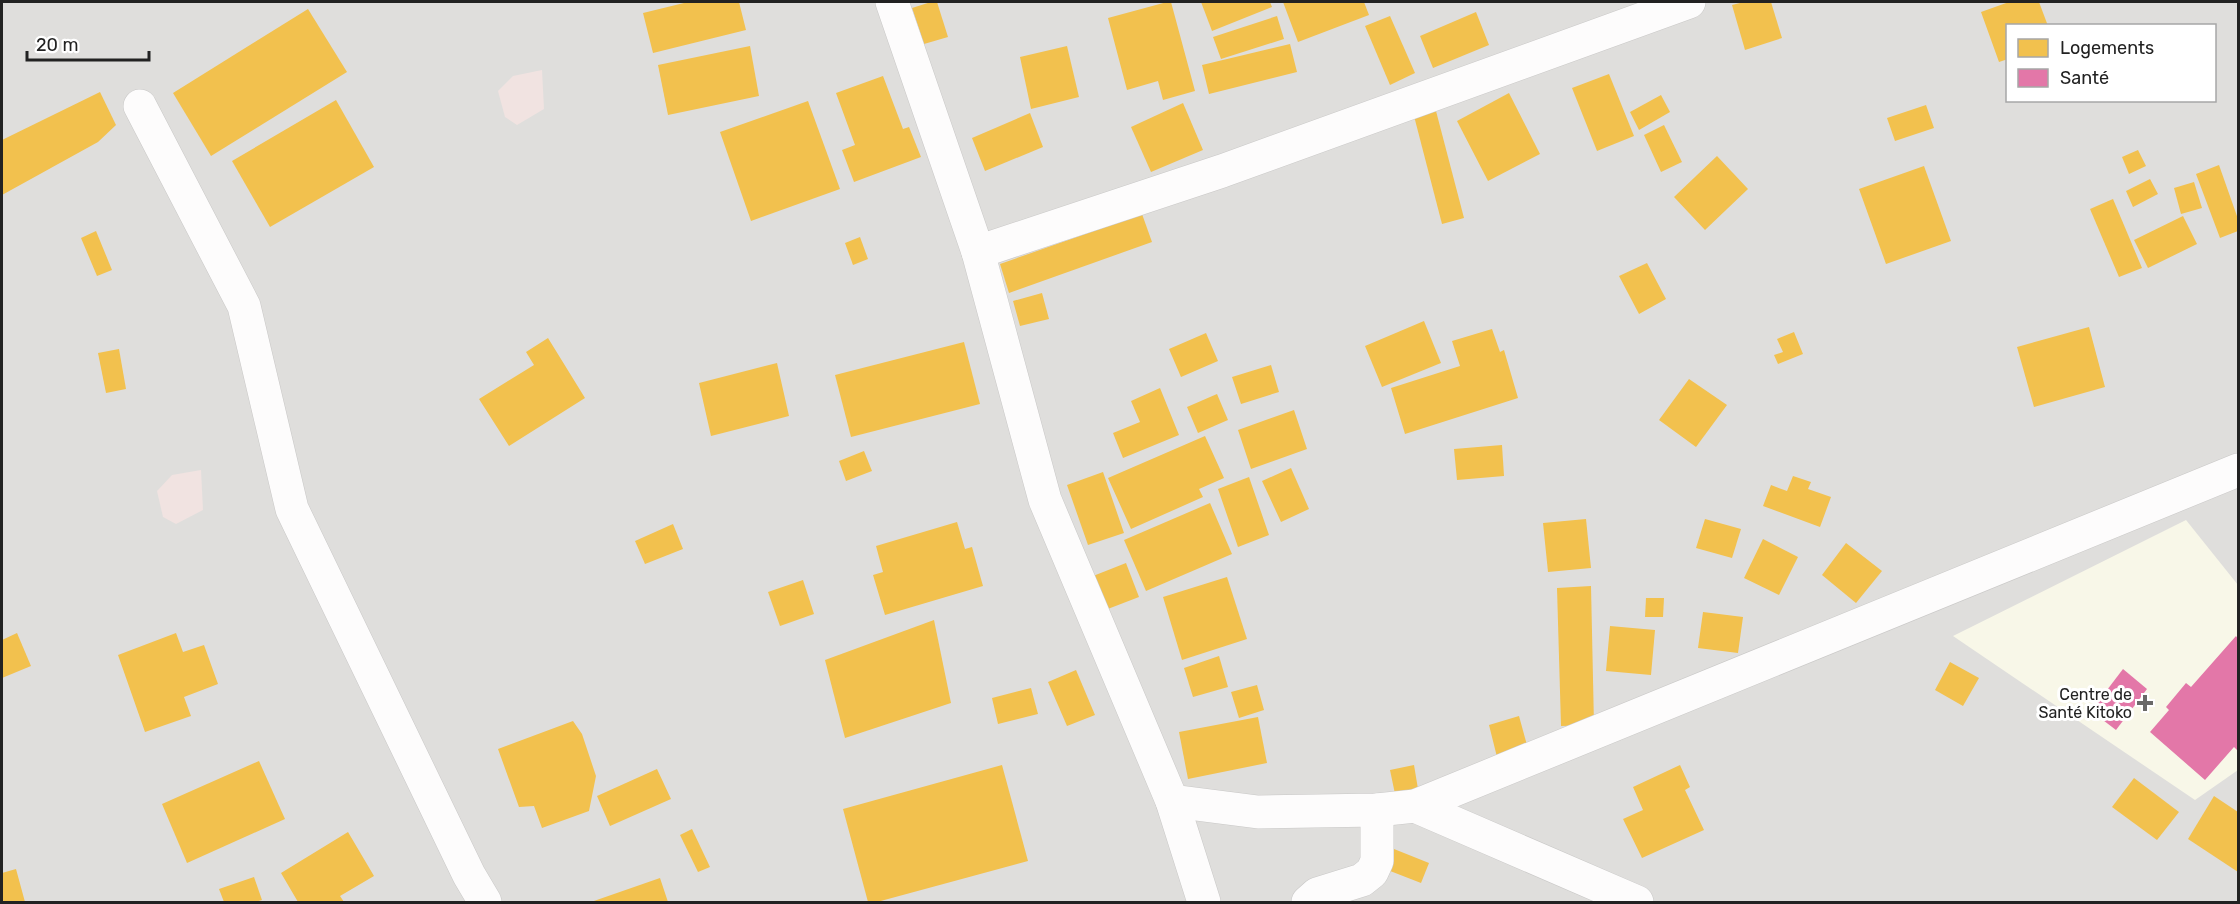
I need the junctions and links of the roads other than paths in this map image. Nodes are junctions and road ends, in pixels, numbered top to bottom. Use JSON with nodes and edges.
{"nodes":[{"id":1,"x":892,"y":2,"type":"edge"},
{"id":2,"x":1689,"y":2,"type":"edge"},
{"id":3,"x":140,"y":106,"type":"dead end"},
{"id":4,"x":978,"y":252,"type":"junction"},
{"id":5,"x":2238,"y":470,"type":"edge"},
{"id":6,"x":1172,"y":801,"type":"junction"},
{"id":7,"x":1415,"y":806,"type":"junction"},
{"id":8,"x":1377,"y":810,"type":"junction"},
{"id":9,"x":485,"y":903,"type":"edge"},
{"id":10,"x":1204,"y":903,"type":"edge"},
{"id":11,"x":1308,"y":903,"type":"edge"},
{"id":12,"x":1637,"y":903,"type":"edge"}],
"edges":[{"from":1,"to":4,"type":"street"},
{"from":2,"to":4,"type":"street"},
{"from":3,"to":9,"type":"street"},
{"from":4,"to":6,"type":"street"},
{"from":5,"to":7,"type":"street"},
{"from":6,"to":8,"type":"street"},
{"from":6,"to":10,"type":"street"},
{"from":7,"to":8,"type":"street"},
{"from":7,"to":12,"type":"street"},
{"from":8,"to":11,"type":"street"}]}
